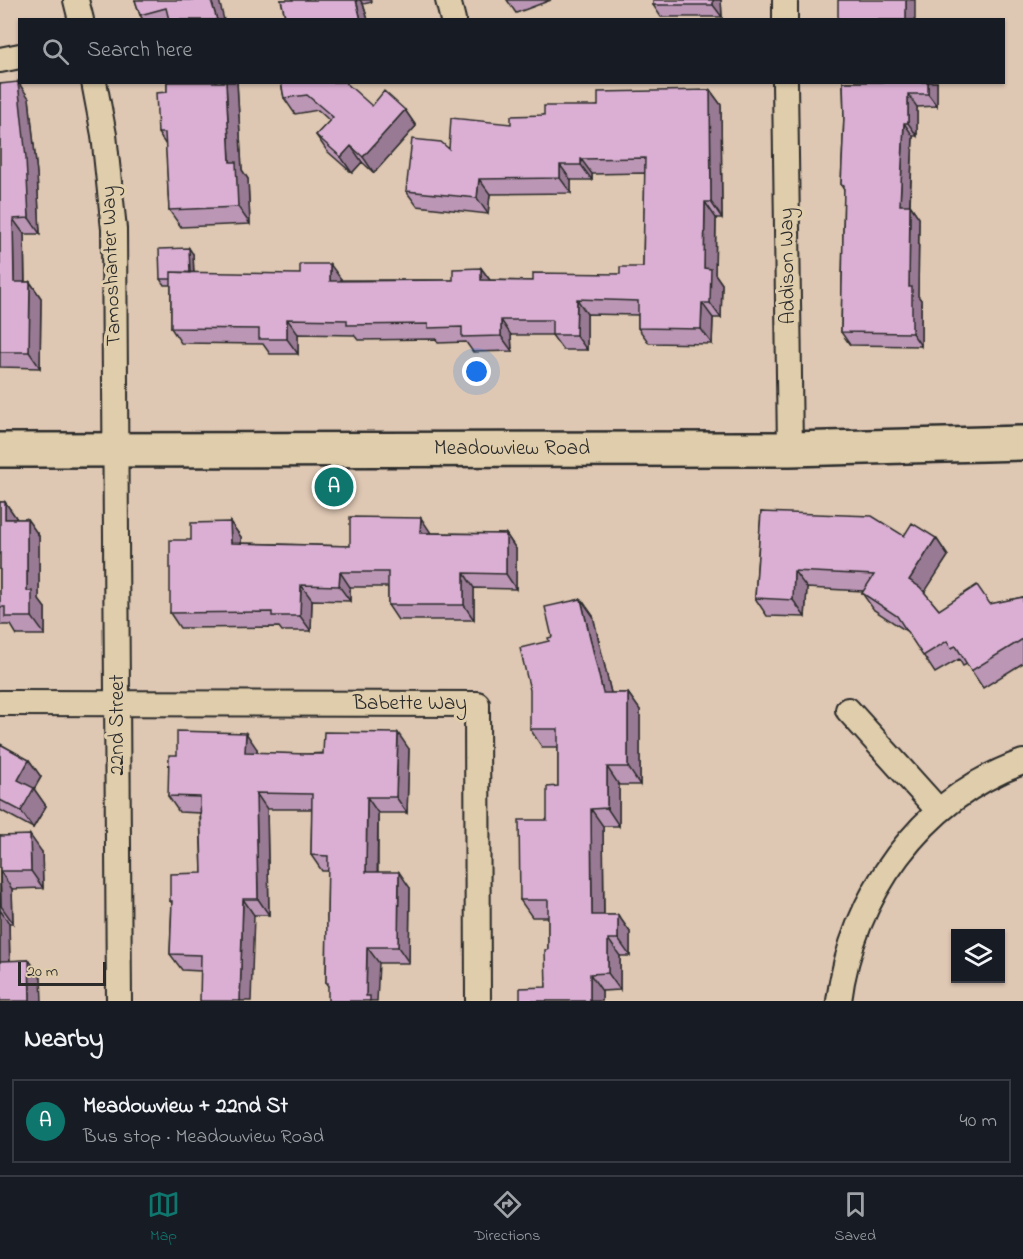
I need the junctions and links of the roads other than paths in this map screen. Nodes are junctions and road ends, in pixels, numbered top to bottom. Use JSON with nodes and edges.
{"nodes":[{"id":1,"x":76,"y":0,"type":"edge"},
{"id":2,"x":448,"y":0,"type":"edge"},
{"id":3,"x":784,"y":0,"type":"edge"},
{"id":4,"x":80,"y":18,"type":"edge"},
{"id":5,"x":452,"y":18,"type":"edge"},
{"id":6,"x":785,"y":18,"type":"edge"},
{"id":7,"x":18,"y":56,"type":"edge"},
{"id":8,"x":0,"y":60,"type":"edge"},
{"id":9,"x":94,"y":84,"type":"edge"},
{"id":10,"x":786,"y":84,"type":"edge"},
{"id":11,"x":1023,"y":443,"type":"edge"},
{"id":12,"x":790,"y":449,"type":"junction"},
{"id":13,"x":0,"y":450,"type":"edge"},
{"id":14,"x":116,"y":450,"type":"junction"},
{"id":15,"x":0,"y":703,"type":"edge"},
{"id":16,"x":118,"y":703,"type":"junction"},
{"id":17,"x":848,"y":710,"type":"dead end"},
{"id":18,"x":1023,"y":762,"type":"edge"},
{"id":19,"x":939,"y":811,"type":"junction"},
{"id":20,"x":119,"y":1001,"type":"edge"},
{"id":21,"x":478,"y":1001,"type":"edge"},
{"id":22,"x":839,"y":1001,"type":"edge"}],
"edges":[{"from":1,"to":4,"type":"street"},
{"from":2,"to":5,"type":"street"},
{"from":3,"to":6,"type":"street"},
{"from":7,"to":8,"type":"street"},
{"from":9,"to":14,"type":"street","name":"Tamoshanter Way"},
{"from":10,"to":12,"type":"street","name":"Addison Way"},
{"from":11,"to":12,"type":"main road","name":"Meadowview Road"},
{"from":12,"to":14,"type":"main road","name":"Meadowview Road"},
{"from":13,"to":14,"type":"main road","name":"Meadowview Road"},
{"from":14,"to":16,"type":"street","name":"22nd Street"},
{"from":15,"to":16,"type":"street"},
{"from":16,"to":20,"type":"street","name":"22nd Street"},
{"from":16,"to":21,"type":"street","name":"Babette Way"},
{"from":17,"to":19,"type":"street"},
{"from":18,"to":19,"type":"street"},
{"from":19,"to":22,"type":"street"}]}
